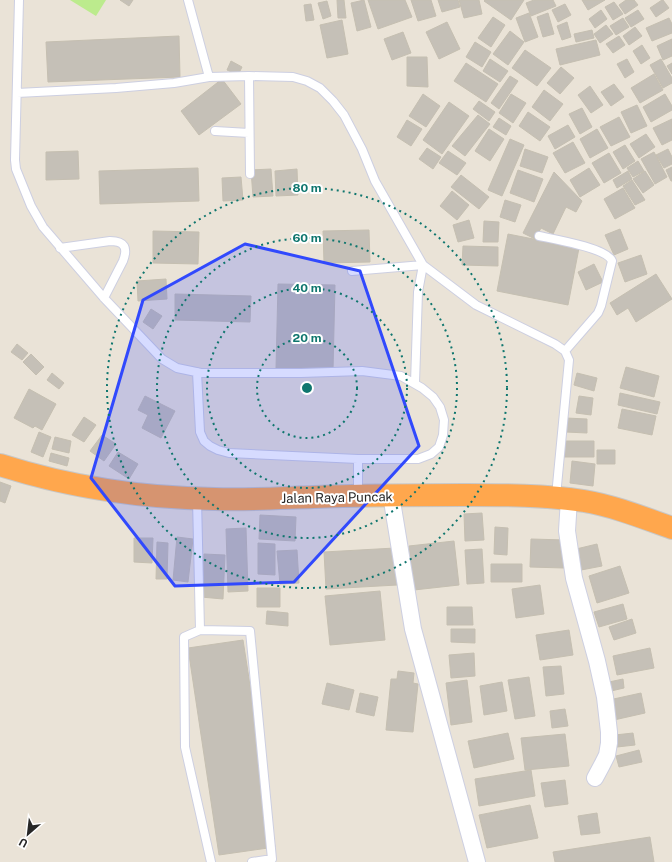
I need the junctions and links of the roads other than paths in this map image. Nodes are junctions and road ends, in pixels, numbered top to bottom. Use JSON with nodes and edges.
{"nodes":[{"id":1,"x":19,"y":0,"type":"edge"},
{"id":2,"x":188,"y":0,"type":"edge"},
{"id":3,"x":249,"y":76,"type":"junction"},
{"id":4,"x":209,"y":77,"type":"junction"},
{"id":5,"x":17,"y":93,"type":"junction"},
{"id":6,"x":215,"y":131,"type":"dead end"},
{"id":7,"x":249,"y":133,"type":"junction"},
{"id":8,"x":250,"y":174,"type":"dead end"},
{"id":9,"x":539,"y":236,"type":"dead end"},
{"id":10,"x":60,"y":248,"type":"junction"},
{"id":11,"x":423,"y":265,"type":"junction"},
{"id":12,"x":352,"y":271,"type":"dead end"},
{"id":13,"x":104,"y":298,"type":"junction"},
{"id":14,"x":565,"y":350,"type":"junction"},
{"id":15,"x":197,"y":372,"type":"junction"},
{"id":16,"x":415,"y":383,"type":"junction"},
{"id":17,"x":358,"y":458,"type":"junction"},
{"id":18,"x":0,"y":465,"type":"edge"},
{"id":19,"x":391,"y":495,"type":"junction"},
{"id":20,"x":358,"y":496,"type":"junction"},
{"id":21,"x":197,"y":499,"type":"junction"},
{"id":22,"x":563,"y":499,"type":"junction"},
{"id":23,"x":672,"y":528,"type":"edge"},
{"id":24,"x":200,"y":630,"type":"junction"},
{"id":25,"x":595,"y":778,"type":"dead end"},
{"id":26,"x":211,"y":862,"type":"edge"},
{"id":27,"x":252,"y":862,"type":"edge"},
{"id":28,"x":477,"y":862,"type":"edge"}],
"edges":[{"from":1,"to":5,"type":"lane"},
{"from":2,"to":4,"type":"lane"},
{"from":3,"to":4,"type":"lane"},
{"from":3,"to":7,"type":"lane"},
{"from":3,"to":11,"type":"lane"},
{"from":4,"to":5,"type":"lane"},
{"from":5,"to":10,"type":"lane"},
{"from":6,"to":7,"type":"lane"},
{"from":7,"to":8,"type":"lane"},
{"from":9,"to":14,"type":"lane"},
{"from":10,"to":13,"type":"lane"},
{"from":10,"to":13,"type":"lane"},
{"from":11,"to":12,"type":"lane"},
{"from":11,"to":14,"type":"lane"},
{"from":11,"to":16,"type":"lane"},
{"from":13,"to":15,"type":"lane"},
{"from":14,"to":22,"type":"lane"},
{"from":15,"to":16,"type":"lane"},
{"from":15,"to":17,"type":"lane"},
{"from":16,"to":17,"type":"lane"},
{"from":17,"to":20,"type":"lane"},
{"from":18,"to":21,"type":"highway","name":"Jalan Raya Puncak"},
{"from":19,"to":20,"type":"highway","name":"Jalan Raya Puncak"},
{"from":19,"to":22,"type":"highway","name":"Jalan Raya Puncak"},
{"from":19,"to":28,"type":"street"},
{"from":20,"to":21,"type":"highway","name":"Jalan Raya Puncak"},
{"from":21,"to":24,"type":"lane"},
{"from":22,"to":23,"type":"highway","name":"Jalan Raya Puncak"},
{"from":22,"to":25,"type":"street"},
{"from":24,"to":26,"type":"lane"},
{"from":24,"to":27,"type":"lane"}]}
